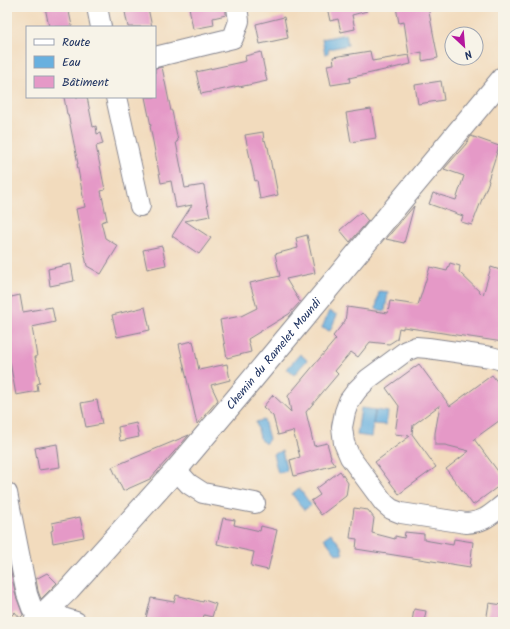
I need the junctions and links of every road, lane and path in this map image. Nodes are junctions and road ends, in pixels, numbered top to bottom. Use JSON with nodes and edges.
{"nodes":[{"id":1,"x":96,"y":7,"type":"edge"},
{"id":2,"x":237,"y":7,"type":"edge"},
{"id":3,"x":101,"y":26,"type":"edge"},
{"id":4,"x":156,"y":57,"type":"edge"},
{"id":5,"x":503,"y":78,"type":"edge"},
{"id":6,"x":116,"y":98,"type":"edge"},
{"id":7,"x":140,"y":206,"type":"dead end"},
{"id":8,"x":503,"y":361,"type":"edge"},
{"id":9,"x":176,"y":470,"type":"junction"},
{"id":10,"x":7,"y":494,"type":"edge"},
{"id":11,"x":255,"y":503,"type":"dead end"},
{"id":12,"x":503,"y":505,"type":"edge"},
{"id":13,"x":41,"y":616,"type":"edge"},
{"id":14,"x":76,"y":622,"type":"edge"}],
"edges":[{"from":1,"to":3,"type":"street"},
{"from":2,"to":4,"type":"street"},
{"from":5,"to":9,"type":"main road","name":"Chemin du Ramelet Moundi"},
{"from":6,"to":7,"type":"street"},
{"from":8,"to":12,"type":"street"},
{"from":9,"to":11,"type":"street"},
{"from":9,"to":13,"type":"main road","name":"Chemin du Ramelet Moundi"},
{"from":10,"to":13,"type":"street"},
{"from":13,"to":14,"type":"street"}]}
